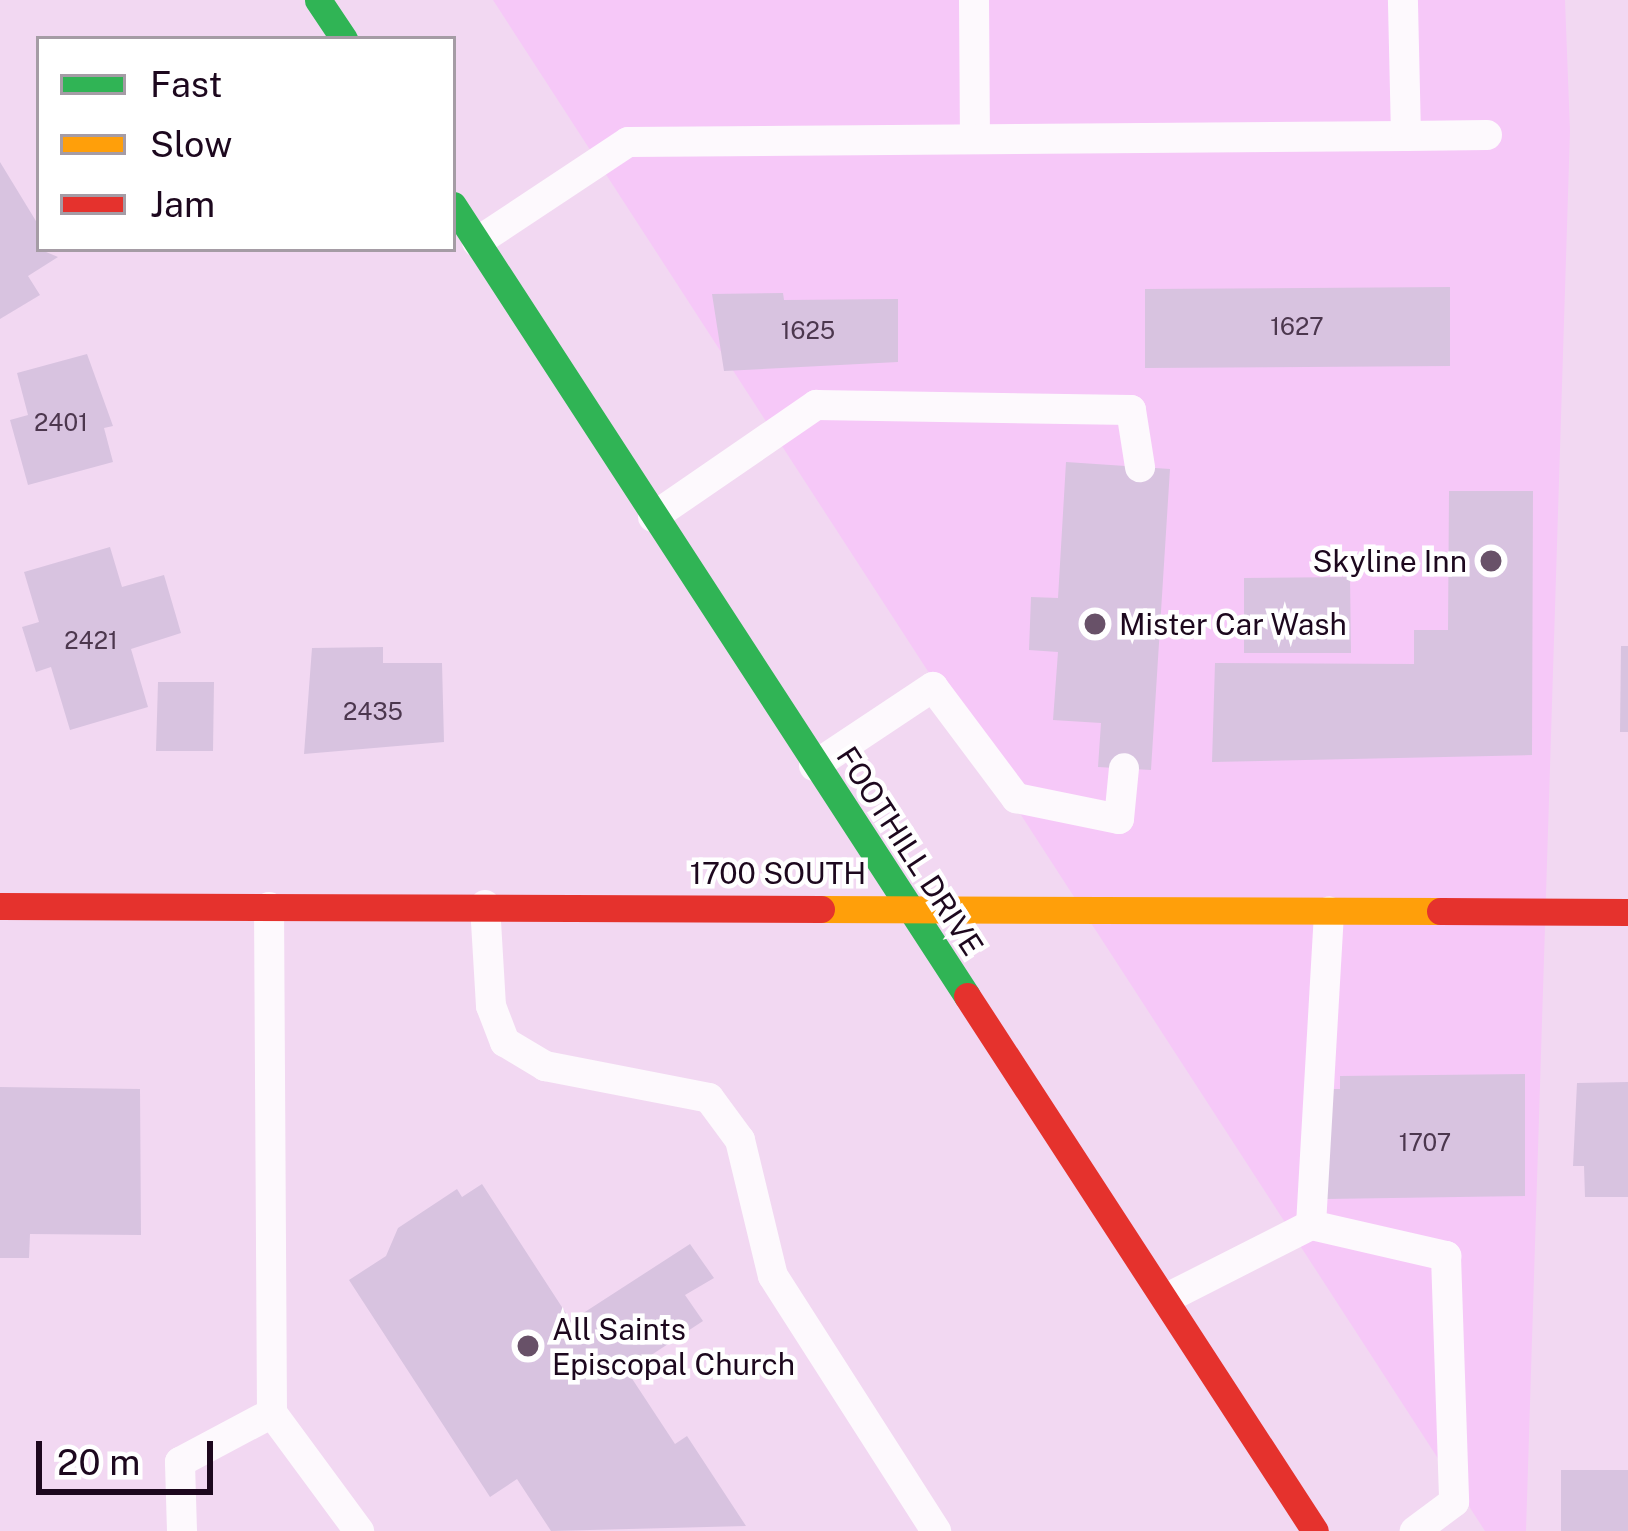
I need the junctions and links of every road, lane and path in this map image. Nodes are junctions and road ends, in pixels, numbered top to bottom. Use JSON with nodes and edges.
{"nodes":[{"id":1,"x":318,"y":0,"type":"edge"},
{"id":2,"x":974,"y":0,"type":"edge"},
{"id":3,"x":1403,"y":0,"type":"edge"},
{"id":4,"x":342,"y":36,"type":"edge"},
{"id":5,"x":1487,"y":135,"type":"dead end"},
{"id":6,"x":1406,"y":136,"type":"junction"},
{"id":7,"x":975,"y":139,"type":"junction"},
{"id":8,"x":456,"y":210,"type":"edge"},
{"id":9,"x":477,"y":242,"type":"junction"},
{"id":10,"x":1140,"y":466,"type":"dead end"},
{"id":11,"x":653,"y":517,"type":"junction"},
{"id":12,"x":814,"y":766,"type":"junction"},
{"id":13,"x":1124,"y":768,"type":"dead end"},
{"id":14,"x":485,"y":905,"type":"junction"},
{"id":15,"x":0,"y":906,"type":"edge"},
{"id":16,"x":905,"y":906,"type":"junction"},
{"id":17,"x":269,"y":907,"type":"junction"},
{"id":18,"x":1329,"y":912,"type":"junction"},
{"id":19,"x":1628,"y":912,"type":"edge"},
{"id":20,"x":1310,"y":1225,"type":"junction"},
{"id":21,"x":1167,"y":1298,"type":"junction"},
{"id":22,"x":272,"y":1413,"type":"junction"},
{"id":23,"x":182,"y":1531,"type":"edge"},
{"id":24,"x":359,"y":1531,"type":"edge"},
{"id":25,"x":936,"y":1531,"type":"edge"},
{"id":26,"x":1315,"y":1531,"type":"edge"},
{"id":27,"x":1415,"y":1531,"type":"edge"}],
"edges":[{"from":1,"to":4,"type":"main road"},
{"from":2,"to":7,"type":"lane"},
{"from":3,"to":6,"type":"lane"},
{"from":5,"to":6,"type":"lane"},
{"from":6,"to":7,"type":"lane"},
{"from":7,"to":9,"type":"lane"},
{"from":8,"to":9,"type":"main road","name":"FOOTHILL DRIVE"},
{"from":9,"to":11,"type":"main road","name":"FOOTHILL DRIVE"},
{"from":10,"to":11,"type":"lane"},
{"from":11,"to":12,"type":"main road","name":"FOOTHILL DRIVE"},
{"from":12,"to":13,"type":"lane"},
{"from":12,"to":16,"type":"main road","name":"FOOTHILL DRIVE"},
{"from":14,"to":16,"type":"main road","name":"1700 SOUTH"},
{"from":14,"to":17,"type":"main road","name":"1700 SOUTH"},
{"from":14,"to":25,"type":"lane"},
{"from":15,"to":17,"type":"main road","name":"1700 SOUTH"},
{"from":16,"to":18,"type":"main road","name":"1700 SOUTH"},
{"from":16,"to":21,"type":"main road","name":"FOOTHILL DRIVE"},
{"from":17,"to":22,"type":"lane"},
{"from":18,"to":19,"type":"main road","name":"1700 SOUTH"},
{"from":18,"to":20,"type":"lane"},
{"from":20,"to":21,"type":"lane"},
{"from":20,"to":27,"type":"lane"},
{"from":21,"to":26,"type":"main road","name":"FOOTHILL DRIVE"},
{"from":22,"to":23,"type":"lane"},
{"from":22,"to":24,"type":"lane"}]}
